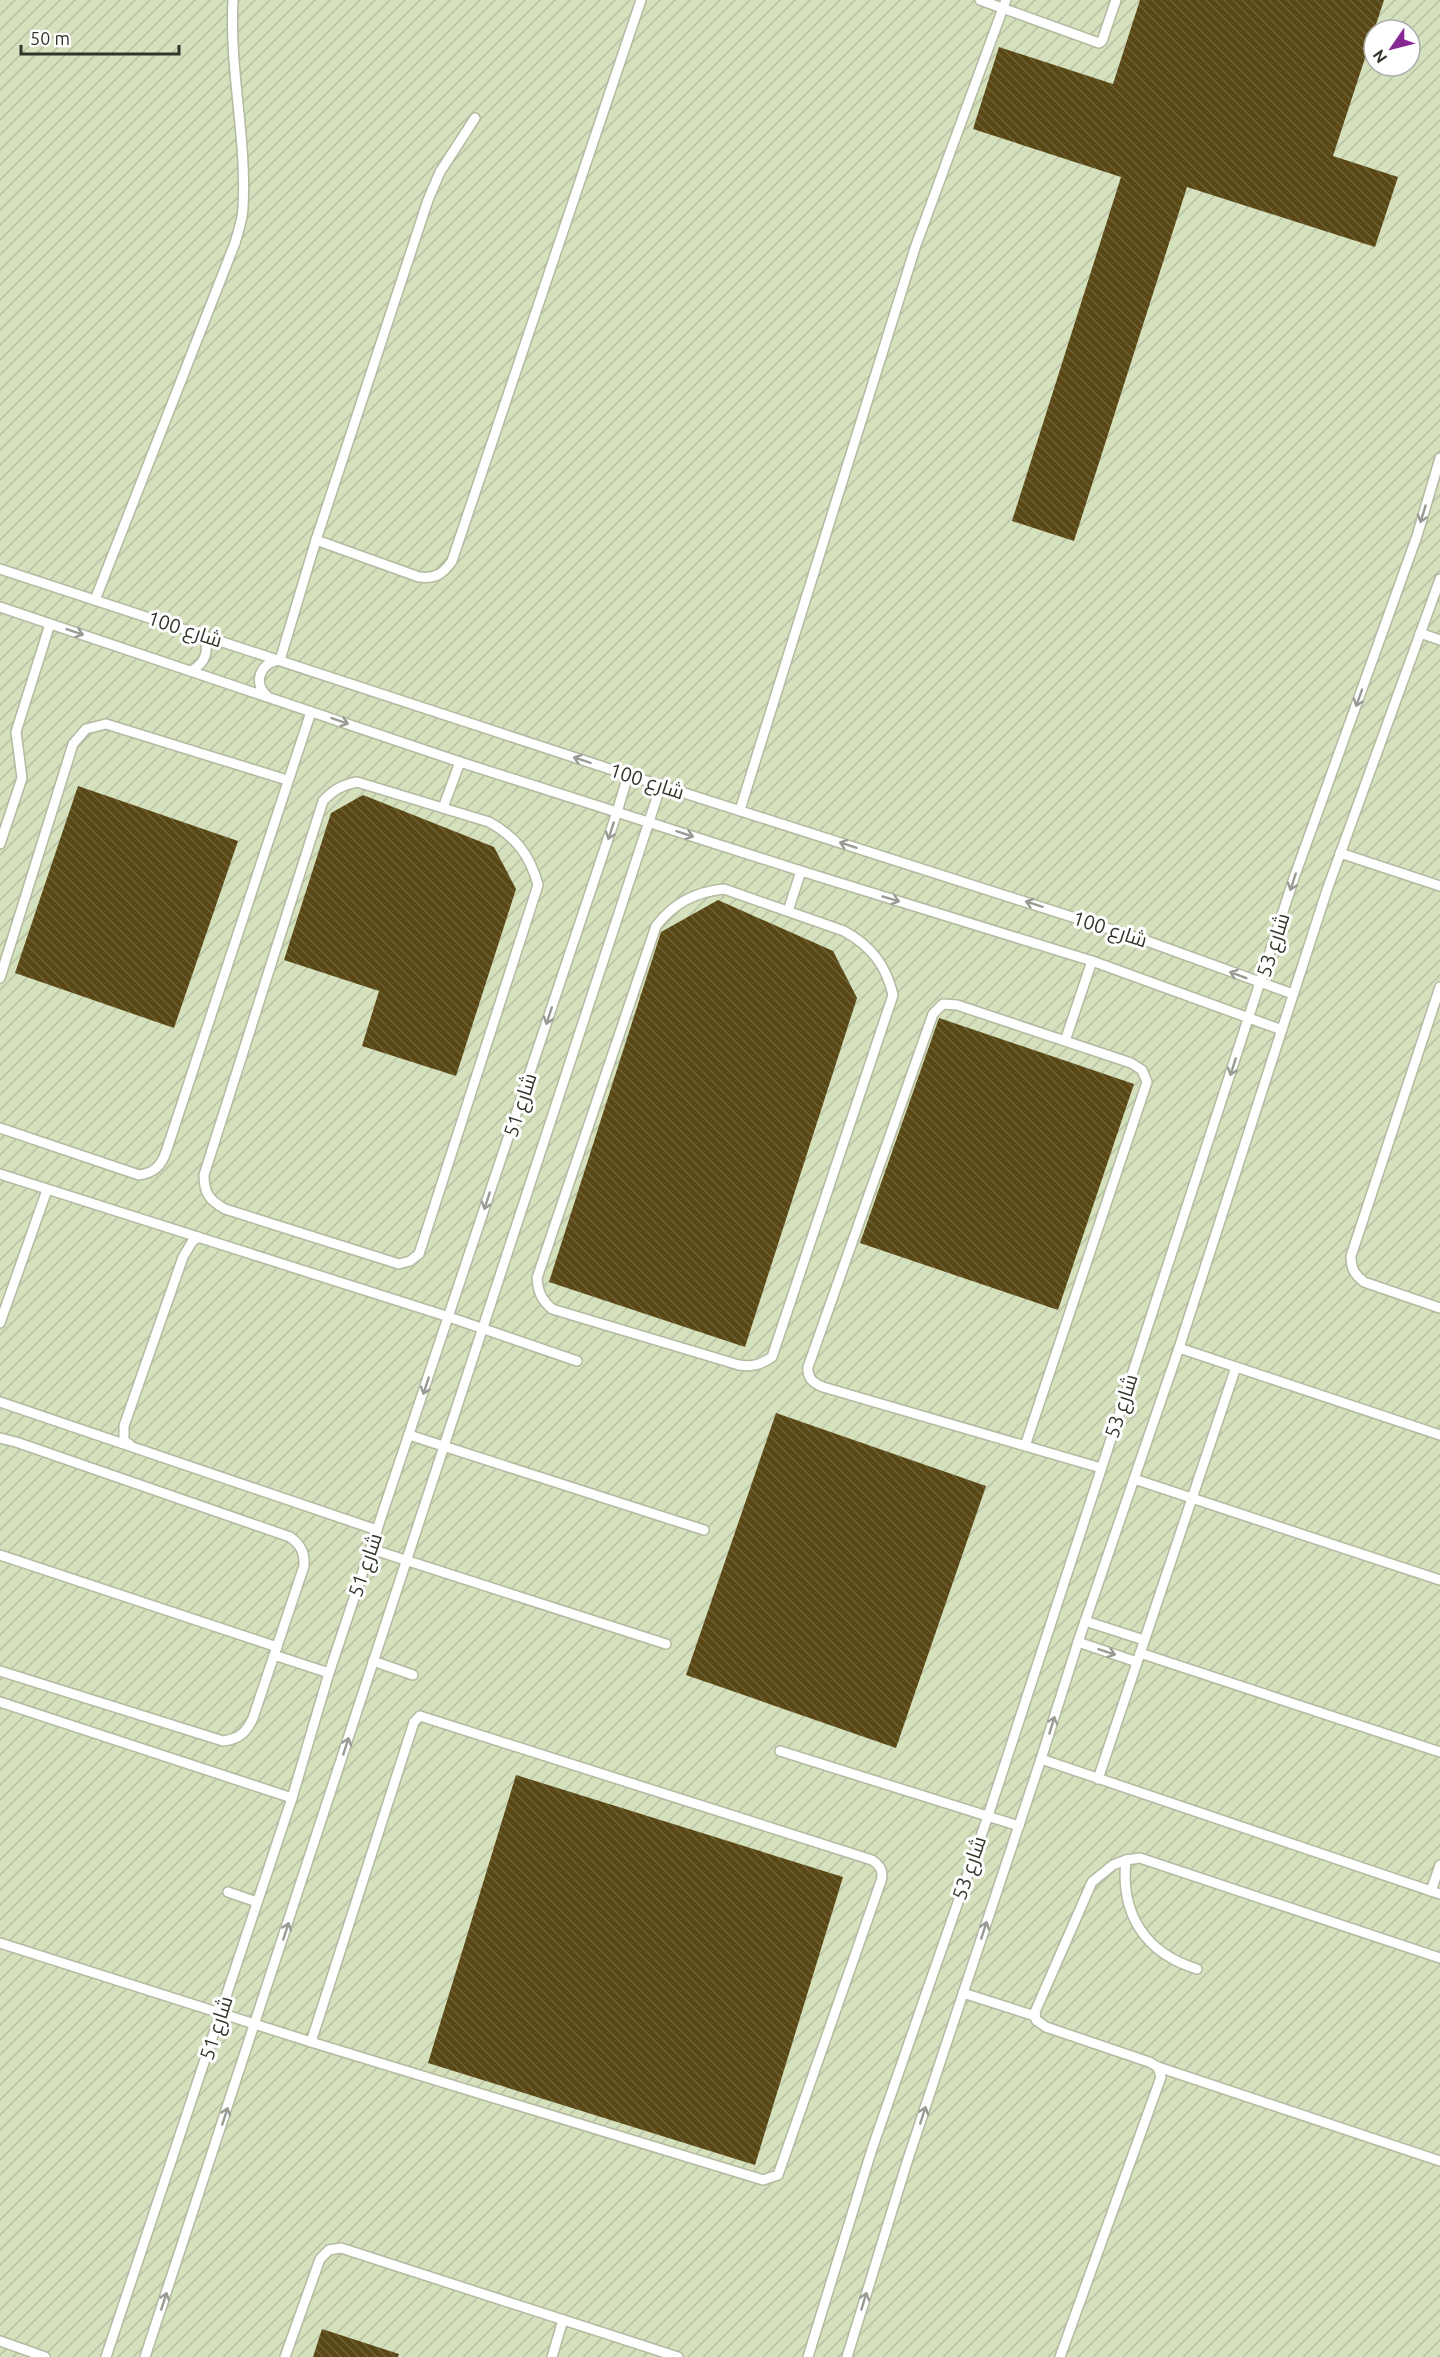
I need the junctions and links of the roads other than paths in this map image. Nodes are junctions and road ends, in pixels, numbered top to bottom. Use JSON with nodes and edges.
{"nodes":[{"id":1,"x":233,"y":0,"type":"edge"},
{"id":2,"x":641,"y":0,"type":"edge"},
{"id":3,"x":980,"y":0,"type":"edge"},
{"id":4,"x":1116,"y":0,"type":"edge"},
{"id":5,"x":1005,"y":4,"type":"edge"},
{"id":6,"x":475,"y":118,"type":"dead end"},
{"id":7,"x":1440,"y":458,"type":"edge"},
{"id":8,"x":316,"y":540,"type":"junction"},
{"id":9,"x":0,"y":569,"type":"edge"},
{"id":10,"x":1440,"y":579,"type":"edge"},
{"id":11,"x":95,"y":600,"type":"junction"},
{"id":12,"x":0,"y":607,"type":"edge"},
{"id":13,"x":50,"y":624,"type":"junction"},
{"id":14,"x":1420,"y":633,"type":"junction"},
{"id":15,"x":203,"y":634,"type":"junction"},
{"id":16,"x":1440,"y":640,"type":"edge"},
{"id":17,"x":280,"y":660,"type":"junction"},
{"id":18,"x":191,"y":671,"type":"junction"},
{"id":19,"x":268,"y":697,"type":"junction"},
{"id":20,"x":311,"y":712,"type":"junction"},
{"id":21,"x":460,"y":762,"type":"junction"},
{"id":22,"x":628,"y":775,"type":"junction"},
{"id":23,"x":287,"y":780,"type":"junction"},
{"id":24,"x":662,"y":785,"type":"junction"},
{"id":25,"x":443,"y":808,"type":"junction"},
{"id":26,"x":740,"y":810,"type":"junction"},
{"id":27,"x":617,"y":812,"type":"junction"},
{"id":28,"x":650,"y":823,"type":"junction"},
{"id":29,"x":0,"y":844,"type":"edge"},
{"id":30,"x":1340,"y":853,"type":"junction"},
{"id":31,"x":801,"y":871,"type":"junction"},
{"id":32,"x":1440,"y":886,"type":"edge"},
{"id":33,"x":788,"y":911,"type":"junction"},
{"id":34,"x":1092,"y":962,"type":"junction"},
{"id":35,"x":0,"y":978,"type":"edge"},
{"id":36,"x":1261,"y":984,"type":"junction"},
{"id":37,"x":1440,"y":987,"type":"edge"},
{"id":38,"x":1293,"y":994,"type":"junction"},
{"id":39,"x":1249,"y":1019,"type":"junction"},
{"id":40,"x":1282,"y":1030,"type":"junction"},
{"id":41,"x":1065,"y":1041,"type":"junction"},
{"id":42,"x":0,"y":1128,"type":"edge"},
{"id":43,"x":0,"y":1174,"type":"edge"},
{"id":44,"x":47,"y":1190,"type":"junction"},
{"id":45,"x":198,"y":1237,"type":"junction"},
{"id":46,"x":1440,"y":1308,"type":"edge"},
{"id":47,"x":449,"y":1317,"type":"junction"},
{"id":48,"x":0,"y":1323,"type":"edge"},
{"id":49,"x":483,"y":1329,"type":"junction"},
{"id":50,"x":1179,"y":1348,"type":"junction"},
{"id":51,"x":577,"y":1361,"type":"dead end"},
{"id":52,"x":1236,"y":1367,"type":"junction"},
{"id":53,"x":0,"y":1402,"type":"edge"},
{"id":54,"x":409,"y":1435,"type":"junction"},
{"id":55,"x":1440,"y":1435,"type":"edge"},
{"id":56,"x":0,"y":1438,"type":"edge"},
{"id":57,"x":129,"y":1444,"type":"junction"},
{"id":58,"x":444,"y":1446,"type":"junction"},
{"id":59,"x":1025,"y":1446,"type":"junction"},
{"id":60,"x":1101,"y":1468,"type":"junction"},
{"id":61,"x":1134,"y":1479,"type":"junction"},
{"id":62,"x":1192,"y":1498,"type":"junction"},
{"id":63,"x":377,"y":1530,"type":"junction"},
{"id":64,"x":704,"y":1530,"type":"dead end"},
{"id":65,"x":371,"y":1549,"type":"junction"},
{"id":66,"x":0,"y":1555,"type":"edge"},
{"id":67,"x":406,"y":1560,"type":"junction"},
{"id":68,"x":1440,"y":1580,"type":"edge"},
{"id":69,"x":1085,"y":1621,"type":"junction"},
{"id":70,"x":1144,"y":1641,"type":"junction"},
{"id":71,"x":1078,"y":1642,"type":"junction"},
{"id":72,"x":666,"y":1644,"type":"dead end"},
{"id":73,"x":275,"y":1651,"type":"junction"},
{"id":74,"x":1138,"y":1657,"type":"junction"},
{"id":75,"x":373,"y":1661,"type":"junction"},
{"id":76,"x":0,"y":1671,"type":"edge"},
{"id":77,"x":328,"y":1673,"type":"junction"},
{"id":78,"x":413,"y":1676,"type":"dead end"},
{"id":79,"x":0,"y":1702,"type":"edge"},
{"id":80,"x":780,"y":1750,"type":"dead end"},
{"id":81,"x":1440,"y":1752,"type":"edge"},
{"id":82,"x":1041,"y":1759,"type":"junction"},
{"id":83,"x":1098,"y":1779,"type":"junction"},
{"id":84,"x":292,"y":1798,"type":"junction"},
{"id":85,"x":988,"y":1816,"type":"junction"},
{"id":86,"x":1019,"y":1826,"type":"junction"},
{"id":87,"x":1126,"y":1860,"type":"junction"},
{"id":88,"x":1440,"y":1866,"type":"edge"},
{"id":89,"x":228,"y":1892,"type":"dead end"},
{"id":90,"x":1436,"y":1893,"type":"edge"},
{"id":91,"x":257,"y":1902,"type":"junction"},
{"id":92,"x":0,"y":1943,"type":"edge"},
{"id":93,"x":1440,"y":1958,"type":"edge"},
{"id":94,"x":1197,"y":1969,"type":"dead end"},
{"id":95,"x":963,"y":1993,"type":"junction"},
{"id":96,"x":220,"y":2014,"type":"junction"},
{"id":97,"x":1035,"y":2016,"type":"junction"},
{"id":98,"x":255,"y":2025,"type":"junction"},
{"id":99,"x":311,"y":2042,"type":"junction"},
{"id":100,"x":1158,"y":2067,"type":"junction"},
{"id":101,"x":1440,"y":2161,"type":"edge"},
{"id":102,"x":563,"y":2320,"type":"junction"},
{"id":103,"x":0,"y":2341,"type":"edge"},
{"id":104,"x":45,"y":2357,"type":"edge"},
{"id":105,"x":106,"y":2357,"type":"edge"},
{"id":106,"x":145,"y":2357,"type":"edge"},
{"id":107,"x":285,"y":2357,"type":"edge"},
{"id":108,"x":552,"y":2357,"type":"edge"},
{"id":109,"x":678,"y":2357,"type":"edge"},
{"id":110,"x":808,"y":2357,"type":"edge"},
{"id":111,"x":847,"y":2357,"type":"edge"},
{"id":112,"x":1060,"y":2357,"type":"edge"}],
"edges":[{"from":1,"to":11,"type":"lane"},
{"from":2,"to":8,"type":"lane"},
{"from":3,"to":5,"type":"lane"},
{"from":4,"to":5,"type":"lane"},
{"from":5,"to":26,"type":"lane"},
{"from":6,"to":8,"type":"lane"},
{"from":7,"to":36,"type":"lane","name":"شارع 53","one_way":true},
{"from":8,"to":17,"type":"lane"},
{"from":9,"to":11,"type":"lane","name":"شارع 100"},
{"from":10,"to":14,"type":"lane","name":"شارع 53"},
{"from":11,"to":15,"type":"lane","name":"شارع 100"},
{"from":12,"to":13,"type":"lane","name":"شارع 100"},
{"from":13,"to":18,"type":"lane","name":"شارع 100","one_way":true},
{"from":13,"to":29,"type":"lane"},
{"from":14,"to":16,"type":"lane"},
{"from":14,"to":30,"type":"lane","name":"شارع 53"},
{"from":15,"to":17,"type":"lane","name":"شارع 100"},
{"from":15,"to":18,"type":"lane"},
{"from":17,"to":19,"type":"lane"},
{"from":22,"to":17,"type":"lane","name":"شارع 100","one_way":true},
{"from":18,"to":19,"type":"lane","name":"شارع 100"},
{"from":19,"to":20,"type":"lane","name":"شارع 100"},
{"from":20,"to":21,"type":"lane","name":"شارع 100","one_way":true},
{"from":20,"to":23,"type":"lane"},
{"from":21,"to":25,"type":"lane"},
{"from":21,"to":27,"type":"lane","name":"شارع 100"},
{"from":22,"to":24,"type":"lane","name":"شارع 100"},
{"from":22,"to":27,"type":"lane","name":"شارع 51"},
{"from":23,"to":35,"type":"lane"},
{"from":23,"to":42,"type":"lane"},
{"from":24,"to":26,"type":"lane","name":"شارع 100"},
{"from":24,"to":28,"type":"lane","name":"شارع 51"},
{"from":25,"to":25,"type":"lane"},
{"from":36,"to":26,"type":"lane","name":"شارع 100","one_way":true},
{"from":27,"to":28,"type":"lane","name":"شارع 100"},
{"from":27,"to":47,"type":"lane","name":"شارع 51","one_way":true},
{"from":28,"to":31,"type":"lane","name":"شارع 100","one_way":true},
{"from":28,"to":49,"type":"lane","name":"شارع 51"},
{"from":30,"to":32,"type":"lane"},
{"from":30,"to":38,"type":"lane","name":"شارع 53"},
{"from":31,"to":33,"type":"lane"},
{"from":31,"to":34,"type":"lane","name":"شارع 100","one_way":true},
{"from":33,"to":33,"type":"lane"},
{"from":34,"to":39,"type":"lane","name":"شارع 100"},
{"from":34,"to":41,"type":"lane"},
{"from":36,"to":38,"type":"lane","name":"شارع 100"},
{"from":36,"to":39,"type":"lane","name":"شارع 53"},
{"from":37,"to":46,"type":"lane"},
{"from":38,"to":40,"type":"lane","name":"شارع 53"},
{"from":39,"to":40,"type":"lane","name":"شارع 100"},
{"from":39,"to":60,"type":"lane","name":"شارع 53","one_way":true},
{"from":40,"to":50,"type":"lane","name":"شارع 53"},
{"from":41,"to":59,"type":"lane"},
{"from":41,"to":59,"type":"lane"},
{"from":43,"to":44,"type":"lane"},
{"from":44,"to":45,"type":"lane"},
{"from":44,"to":48,"type":"lane"},
{"from":45,"to":47,"type":"lane"},
{"from":45,"to":57,"type":"lane"},
{"from":47,"to":49,"type":"lane"},
{"from":47,"to":54,"type":"lane","name":"شارع 51","one_way":true},
{"from":49,"to":51,"type":"lane"},
{"from":49,"to":58,"type":"lane","name":"شارع 51"},
{"from":50,"to":52,"type":"lane"},
{"from":50,"to":61,"type":"lane","name":"شارع 53"},
{"from":52,"to":55,"type":"lane"},
{"from":52,"to":62,"type":"lane"},
{"from":53,"to":57,"type":"lane"},
{"from":54,"to":58,"type":"lane"},
{"from":54,"to":63,"type":"lane","name":"شارع 51"},
{"from":56,"to":73,"type":"lane"},
{"from":57,"to":63,"type":"lane"},
{"from":58,"to":64,"type":"lane"},
{"from":58,"to":67,"type":"lane","name":"شارع 51"},
{"from":59,"to":60,"type":"lane"},
{"from":60,"to":85,"type":"lane","name":"شارع 53"},
{"from":61,"to":62,"type":"lane"},
{"from":61,"to":69,"type":"lane","name":"شارع 53"},
{"from":62,"to":68,"type":"lane"},
{"from":62,"to":70,"type":"lane"},
{"from":63,"to":65,"type":"lane","name":"شارع 51"},
{"from":65,"to":67,"type":"lane"},
{"from":65,"to":77,"type":"lane","name":"شارع 51"},
{"from":66,"to":73,"type":"lane"},
{"from":67,"to":72,"type":"lane"},
{"from":67,"to":75,"type":"lane","name":"شارع 51"},
{"from":69,"to":70,"type":"lane"},
{"from":69,"to":71,"type":"lane","name":"شارع 53"},
{"from":70,"to":74,"type":"lane"},
{"from":71,"to":74,"type":"lane","one_way":true},
{"from":82,"to":71,"type":"lane","name":"شارع 53","one_way":true},
{"from":73,"to":76,"type":"lane"},
{"from":73,"to":77,"type":"lane"},
{"from":74,"to":81,"type":"lane"},
{"from":74,"to":83,"type":"lane"},
{"from":75,"to":78,"type":"lane"},
{"from":98,"to":75,"type":"lane","name":"شارع 51","one_way":true},
{"from":77,"to":84,"type":"lane","name":"شارع 51"},
{"from":79,"to":84,"type":"lane"},
{"from":80,"to":85,"type":"lane"},
{"from":82,"to":83,"type":"lane"},
{"from":82,"to":86,"type":"lane","name":"شارع 53"},
{"from":83,"to":90,"type":"lane"},
{"from":84,"to":91,"type":"lane","name":"شارع 51"},
{"from":85,"to":86,"type":"lane"},
{"from":85,"to":110,"type":"lane","name":"شارع 53"},
{"from":95,"to":86,"type":"lane","name":"شارع 53","one_way":true},
{"from":87,"to":93,"type":"lane"},
{"from":87,"to":94,"type":"lane"},
{"from":87,"to":97,"type":"lane"},
{"from":88,"to":90,"type":"lane"},
{"from":89,"to":91,"type":"lane"},
{"from":91,"to":96,"type":"lane","name":"شارع 51"},
{"from":92,"to":96,"type":"lane"},
{"from":95,"to":97,"type":"lane"},
{"from":111,"to":95,"type":"lane","name":"شارع 53","one_way":true},
{"from":96,"to":98,"type":"lane"},
{"from":96,"to":105,"type":"lane","name":"شارع 51"},
{"from":97,"to":100,"type":"lane"},
{"from":98,"to":99,"type":"lane"},
{"from":106,"to":98,"type":"lane","name":"شارع 51","one_way":true},
{"from":99,"to":99,"type":"lane"},
{"from":100,"to":101,"type":"lane"},
{"from":100,"to":112,"type":"lane"},
{"from":102,"to":107,"type":"lane"},
{"from":102,"to":108,"type":"lane"},
{"from":102,"to":109,"type":"lane"},
{"from":103,"to":104,"type":"lane"}]}
